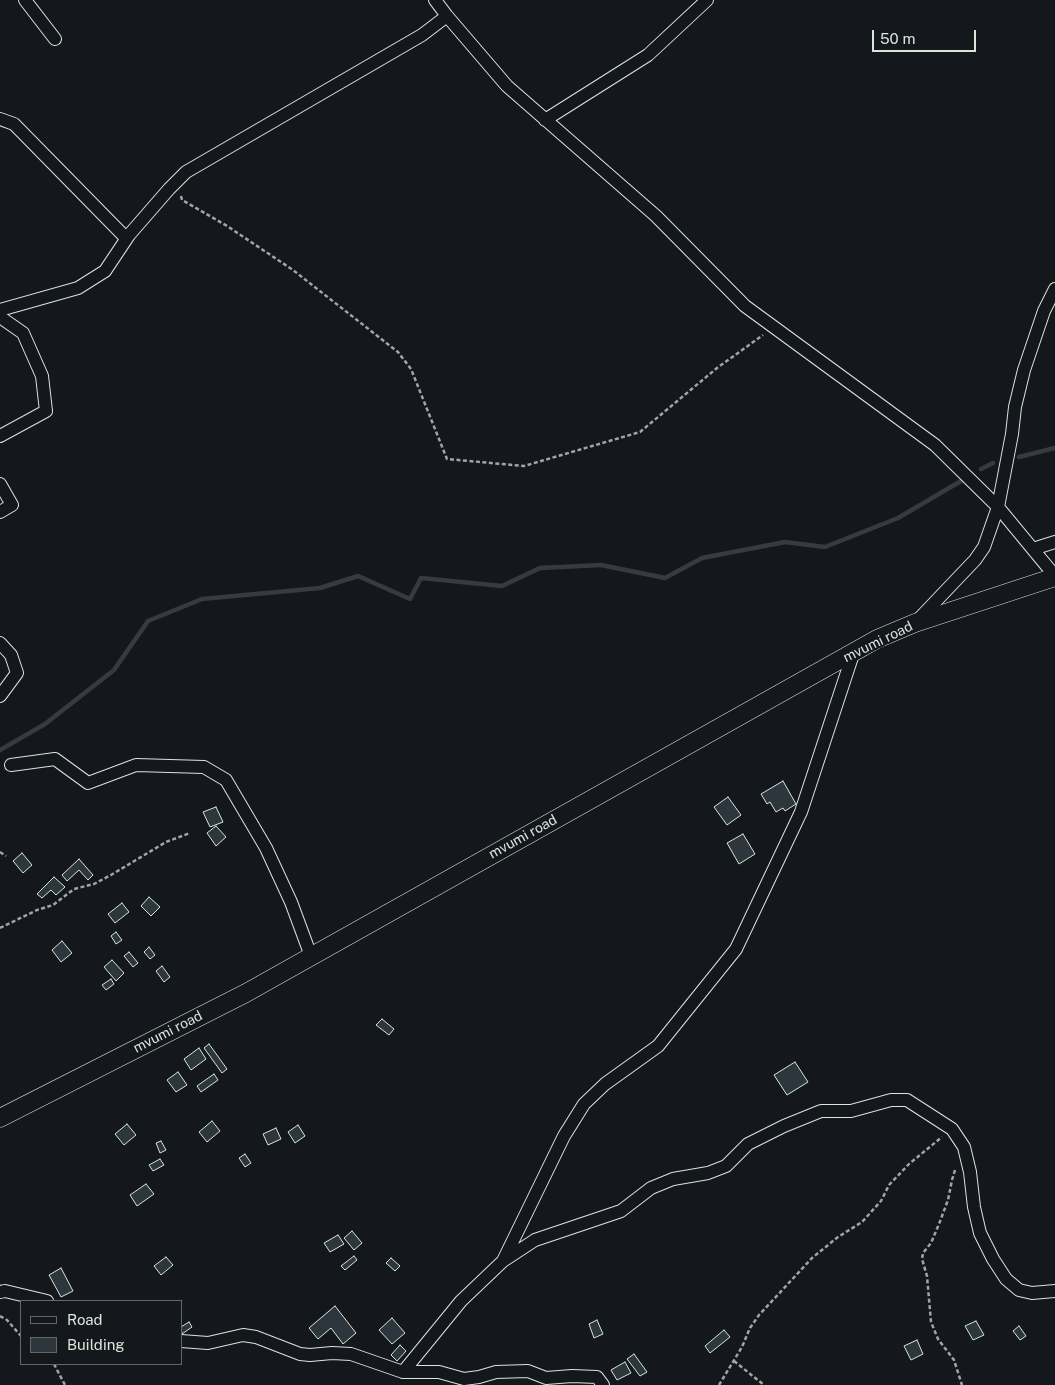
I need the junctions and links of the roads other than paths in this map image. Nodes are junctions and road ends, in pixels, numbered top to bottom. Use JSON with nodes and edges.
{"nodes":[{"id":1,"x":25,"y":0,"type":"edge"},
{"id":2,"x":435,"y":0,"type":"edge"},
{"id":3,"x":707,"y":0,"type":"edge"},
{"id":4,"x":447,"y":16,"type":"junction"},
{"id":5,"x":55,"y":39,"type":"dead end"},
{"id":6,"x":0,"y":119,"type":"edge"},
{"id":7,"x":546,"y":120,"type":"junction"},
{"id":8,"x":126,"y":238,"type":"junction"},
{"id":9,"x":1055,"y":290,"type":"edge"},
{"id":10,"x":0,"y":310,"type":"edge"},
{"id":11,"x":0,"y":317,"type":"edge"},
{"id":12,"x":0,"y":436,"type":"edge"},
{"id":13,"x":0,"y":484,"type":"edge"},
{"id":14,"x":998,"y":507,"type":"junction"},
{"id":15,"x":0,"y":512,"type":"edge"},
{"id":16,"x":1055,"y":542,"type":"edge"},
{"id":17,"x":1033,"y":549,"type":"junction"},
{"id":18,"x":1055,"y":576,"type":"edge"},
{"id":19,"x":915,"y":623,"type":"junction"},
{"id":20,"x":0,"y":643,"type":"edge"},
{"id":21,"x":854,"y":651,"type":"junction"},
{"id":22,"x":0,"y":696,"type":"edge"},
{"id":23,"x":11,"y":765,"type":"dead end"},
{"id":24,"x":311,"y":956,"type":"junction"},
{"id":25,"x":0,"y":1118,"type":"edge"},
{"id":26,"x":502,"y":1261,"type":"junction"},
{"id":27,"x":1055,"y":1291,"type":"edge"},
{"id":28,"x":0,"y":1292,"type":"edge"},
{"id":29,"x":43,"y":1300,"type":"edge"},
{"id":30,"x":182,"y":1341,"type":"edge"},
{"id":31,"x":403,"y":1372,"type":"junction"},
{"id":32,"x":603,"y":1385,"type":"edge"}],
"edges":[{"from":1,"to":5,"type":"street"},
{"from":2,"to":4,"type":"street"},
{"from":3,"to":7,"type":"street"},
{"from":4,"to":7,"type":"street"},
{"from":4,"to":8,"type":"street"},
{"from":6,"to":8,"type":"street"},
{"from":7,"to":14,"type":"street"},
{"from":8,"to":10,"type":"street"},
{"from":9,"to":14,"type":"street"},
{"from":11,"to":12,"type":"street"},
{"from":13,"to":15,"type":"street"},
{"from":14,"to":17,"type":"street"},
{"from":14,"to":19,"type":"street"},
{"from":16,"to":17,"type":"street"},
{"from":17,"to":18,"type":"street"},
{"from":18,"to":19,"type":"street","name":"mvumi road"},
{"from":19,"to":21,"type":"street","name":"mvumi road"},
{"from":20,"to":22,"type":"street"},
{"from":21,"to":24,"type":"street","name":"mvumi road"},
{"from":21,"to":26,"type":"street"},
{"from":23,"to":24,"type":"street"},
{"from":24,"to":25,"type":"street","name":"mvumi road"},
{"from":26,"to":27,"type":"street"},
{"from":26,"to":31,"type":"street"},
{"from":28,"to":29,"type":"street"},
{"from":30,"to":31,"type":"street"},
{"from":31,"to":32,"type":"street"}]}
